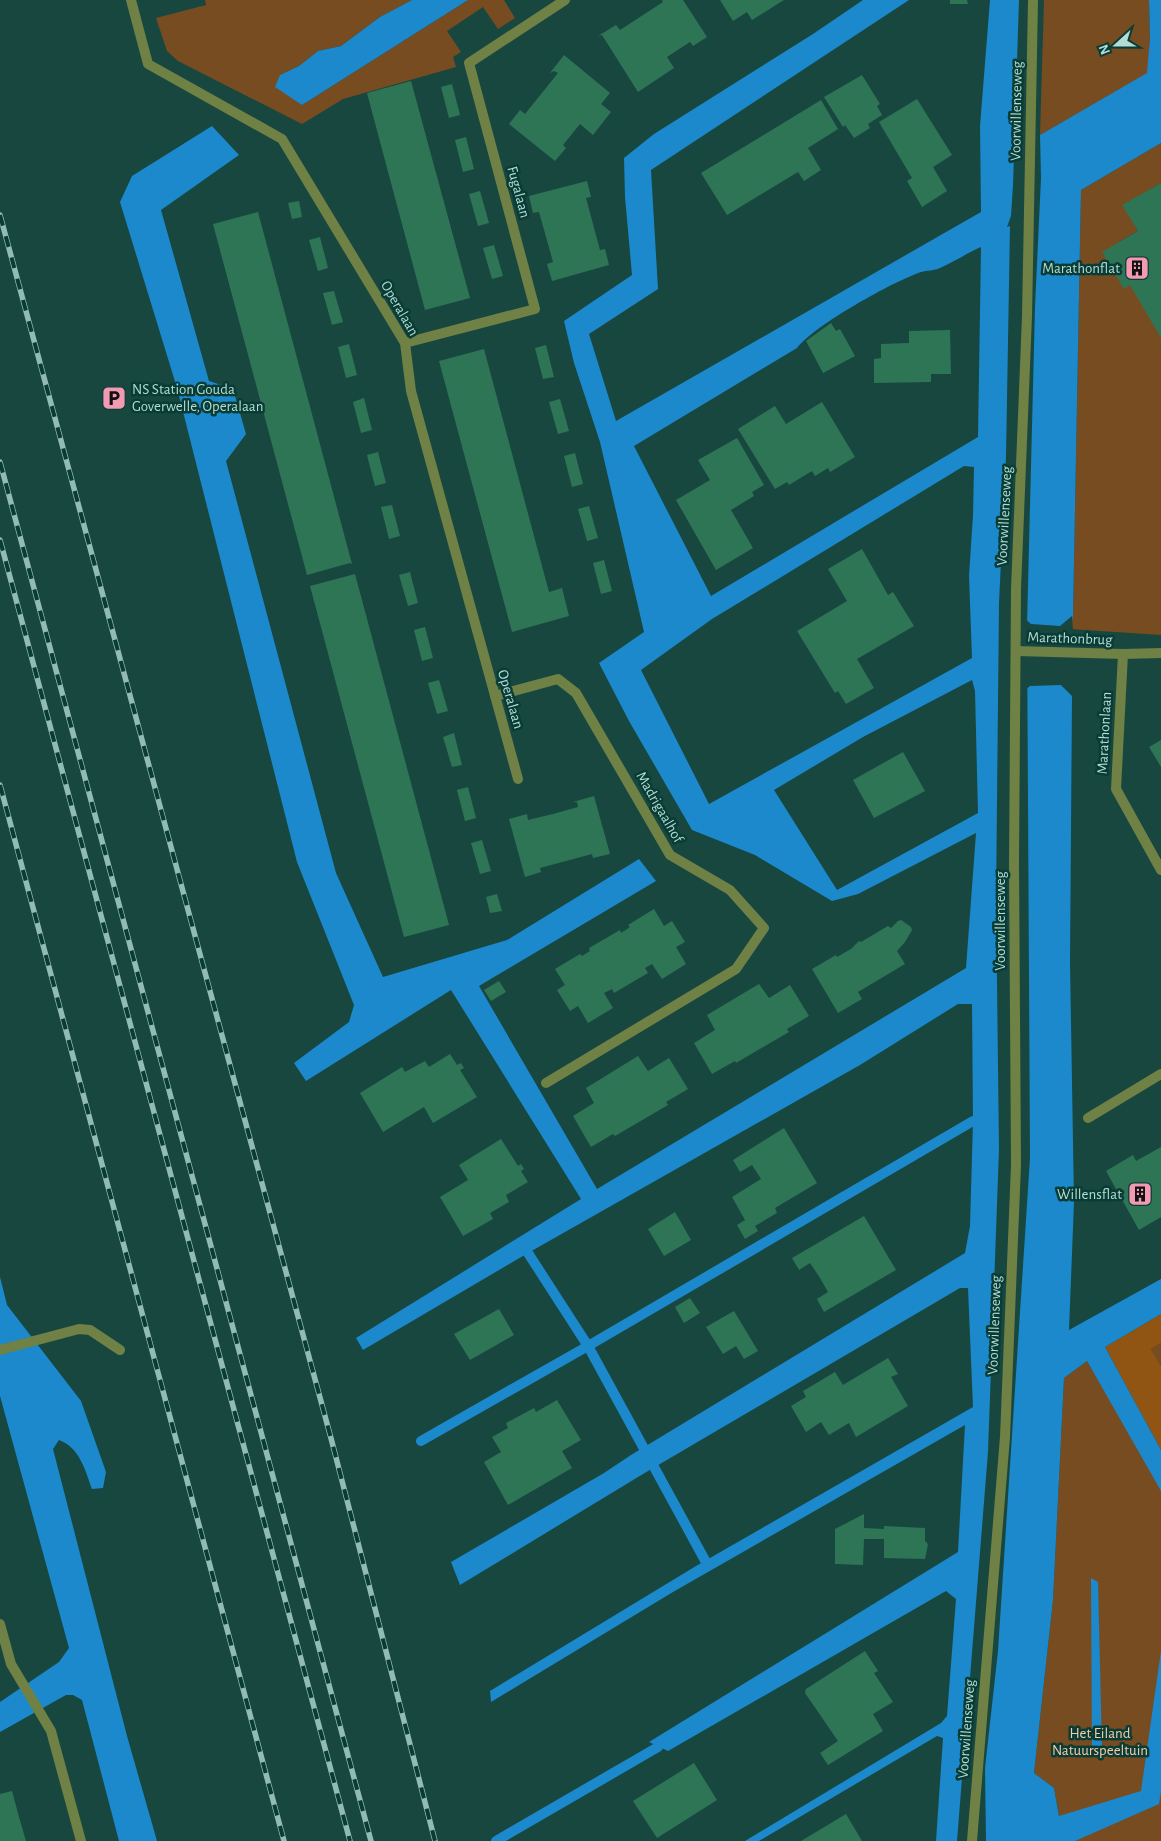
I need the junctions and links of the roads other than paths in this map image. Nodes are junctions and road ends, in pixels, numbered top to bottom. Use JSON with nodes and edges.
{"nodes":[{"id":1,"x":131,"y":0,"type":"edge"},
{"id":2,"x":565,"y":0,"type":"edge"},
{"id":3,"x":1033,"y":0,"type":"edge"},
{"id":4,"x":405,"y":343,"type":"junction"},
{"id":5,"x":1019,"y":651,"type":"junction"},
{"id":6,"x":1161,"y":653,"type":"edge"},
{"id":7,"x":1123,"y":654,"type":"junction"},
{"id":8,"x":495,"y":696,"type":"junction"},
{"id":9,"x":518,"y":780,"type":"dead end"},
{"id":10,"x":1161,"y":870,"type":"edge"},
{"id":11,"x":1161,"y":1074,"type":"edge"},
{"id":12,"x":546,"y":1083,"type":"dead end"},
{"id":13,"x":1088,"y":1118,"type":"dead end"},
{"id":14,"x":0,"y":1350,"type":"edge"},
{"id":15,"x":120,"y":1350,"type":"dead end"},
{"id":16,"x":0,"y":1624,"type":"edge"},
{"id":17,"x":81,"y":1841,"type":"edge"},
{"id":18,"x":972,"y":1841,"type":"edge"}],
"edges":[{"from":1,"to":4,"type":"street","name":"Operalaan"},
{"from":2,"to":4,"type":"street","name":"Fugalaan"},
{"from":3,"to":5,"type":"street","name":"Voorwillenseweg"},
{"from":4,"to":8,"type":"street","name":"Operalaan"},
{"from":5,"to":7,"type":"street","name":"Marathonbrug"},
{"from":5,"to":18,"type":"street","name":"Voorwillenseweg"},
{"from":6,"to":7,"type":"street"},
{"from":7,"to":10,"type":"street","name":"Marathonlaan"},
{"from":8,"to":9,"type":"street","name":"Operalaan"},
{"from":8,"to":12,"type":"street","name":"Madrigaalhof"},
{"from":11,"to":13,"type":"street"},
{"from":14,"to":15,"type":"street"},
{"from":16,"to":17,"type":"street"}]}
